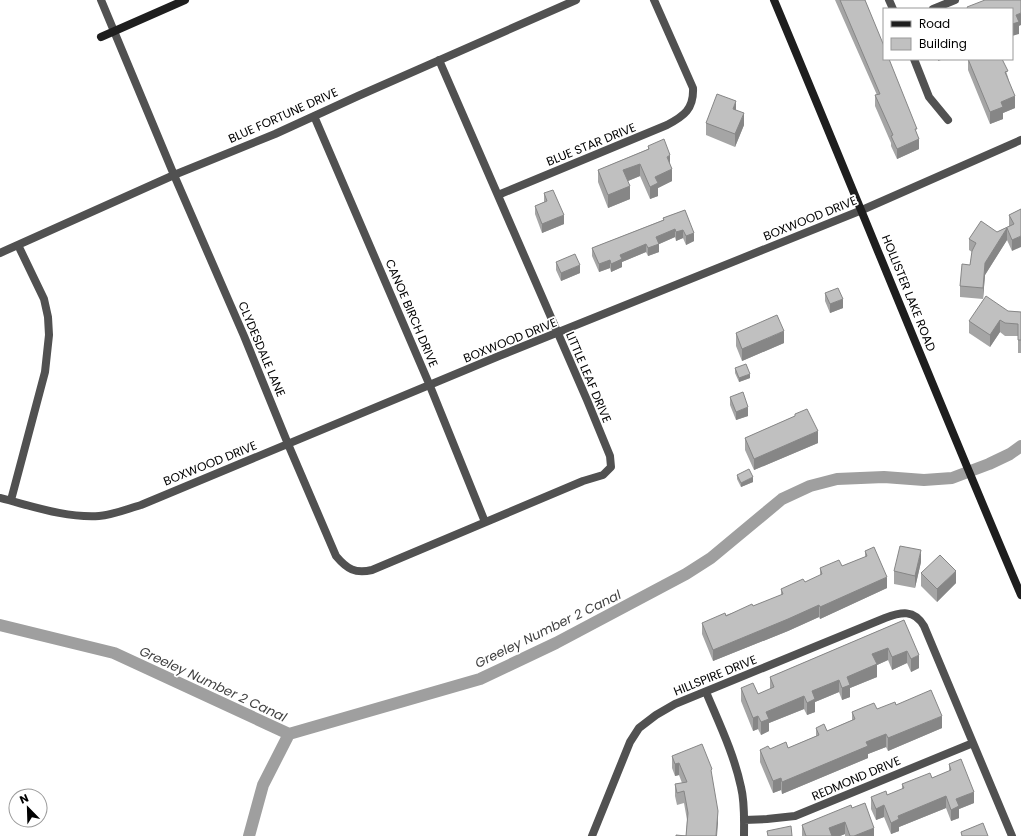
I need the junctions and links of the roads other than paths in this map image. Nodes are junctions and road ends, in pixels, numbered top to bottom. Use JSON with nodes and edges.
{"nodes":[{"id":1,"x":101,"y":0,"type":"edge"},
{"id":2,"x":185,"y":0,"type":"edge"},
{"id":3,"x":576,"y":0,"type":"edge"},
{"id":4,"x":654,"y":0,"type":"edge"},
{"id":5,"x":774,"y":0,"type":"edge"},
{"id":6,"x":955,"y":0,"type":"edge"},
{"id":7,"x":935,"y":8,"type":"edge"},
{"id":8,"x":115,"y":31,"type":"junction"},
{"id":9,"x":100,"y":37,"type":"dead end"},
{"id":10,"x":439,"y":60,"type":"junction"},
{"id":11,"x":914,"y":60,"type":"edge"},
{"id":12,"x":314,"y":116,"type":"junction"},
{"id":13,"x":948,"y":120,"type":"dead end"},
{"id":14,"x":1021,"y":140,"type":"edge"},
{"id":15,"x":174,"y":175,"type":"junction"},
{"id":16,"x":498,"y":195,"type":"junction"},
{"id":17,"x":862,"y":210,"type":"junction"},
{"id":18,"x":18,"y":245,"type":"junction"},
{"id":19,"x":0,"y":253,"type":"edge"},
{"id":20,"x":558,"y":333,"type":"junction"},
{"id":21,"x":430,"y":386,"type":"junction"},
{"id":22,"x":288,"y":444,"type":"junction"},
{"id":23,"x":0,"y":498,"type":"edge"},
{"id":24,"x":11,"y":500,"type":"junction"},
{"id":25,"x":485,"y":522,"type":"junction"},
{"id":26,"x":1021,"y":595,"type":"edge"},
{"id":27,"x":706,"y":692,"type":"junction"},
{"id":28,"x":973,"y":743,"type":"junction"},
{"id":29,"x":744,"y":820,"type":"junction"},
{"id":30,"x":592,"y":836,"type":"edge"},
{"id":31,"x":744,"y":836,"type":"edge"},
{"id":32,"x":1012,"y":836,"type":"edge"}],
"edges":[{"from":1,"to":8,"type":"street","name":"CLYDESDALE LANE"},
{"from":2,"to":8,"type":"street"},
{"from":3,"to":10,"type":"street","name":"BLUE FORTUNE DRIVE"},
{"from":4,"to":16,"type":"street","name":"BLUE STAR DRIVE"},
{"from":5,"to":17,"type":"street","name":"HOLLISTER LAKE ROAD"},
{"from":6,"to":7,"type":"street"},
{"from":8,"to":9,"type":"street"},
{"from":8,"to":15,"type":"street","name":"CLYDESDALE LANE"},
{"from":10,"to":12,"type":"street","name":"BLUE FORTUNE DRIVE"},
{"from":10,"to":16,"type":"street","name":"LITTLE LEAF DRIVE"},
{"from":11,"to":13,"type":"street"},
{"from":12,"to":15,"type":"street","name":"BLUE FORTUNE DRIVE"},
{"from":12,"to":21,"type":"street","name":"CANOE BIRCH DRIVE"},
{"from":14,"to":17,"type":"street","name":"BOXWOOD DRIVE"},
{"from":15,"to":18,"type":"street","name":"BLUE FORTUNE DRIVE"},
{"from":15,"to":22,"type":"street","name":"CLYDESDALE LANE"},
{"from":16,"to":20,"type":"street","name":"LITTLE LEAF DRIVE"},
{"from":17,"to":20,"type":"street","name":"BOXWOOD DRIVE"},
{"from":17,"to":26,"type":"street","name":"HOLLISTER LAKE ROAD"},
{"from":18,"to":19,"type":"street","name":"BLUE FORTUNE DRIVE"},
{"from":18,"to":24,"type":"street"},
{"from":20,"to":21,"type":"street","name":"BOXWOOD DRIVE"},
{"from":20,"to":25,"type":"street","name":"LITTLE LEAF DRIVE"},
{"from":21,"to":22,"type":"street","name":"BOXWOOD DRIVE"},
{"from":21,"to":25,"type":"street","name":"CANOE BIRCH DRIVE"},
{"from":22,"to":24,"type":"street","name":"BOXWOOD DRIVE"},
{"from":22,"to":25,"type":"street","name":"CLYDESDALE LANE"},
{"from":23,"to":24,"type":"street","name":"BOXWOOD DRIVE"},
{"from":27,"to":28,"type":"street","name":"HILLSPIRE DRIVE"},
{"from":27,"to":29,"type":"street"},
{"from":27,"to":30,"type":"street","name":"HILLSPIRE DRIVE"},
{"from":28,"to":29,"type":"street","name":"REDMOND DRIVE"},
{"from":28,"to":32,"type":"street"},
{"from":29,"to":31,"type":"street"}]}
